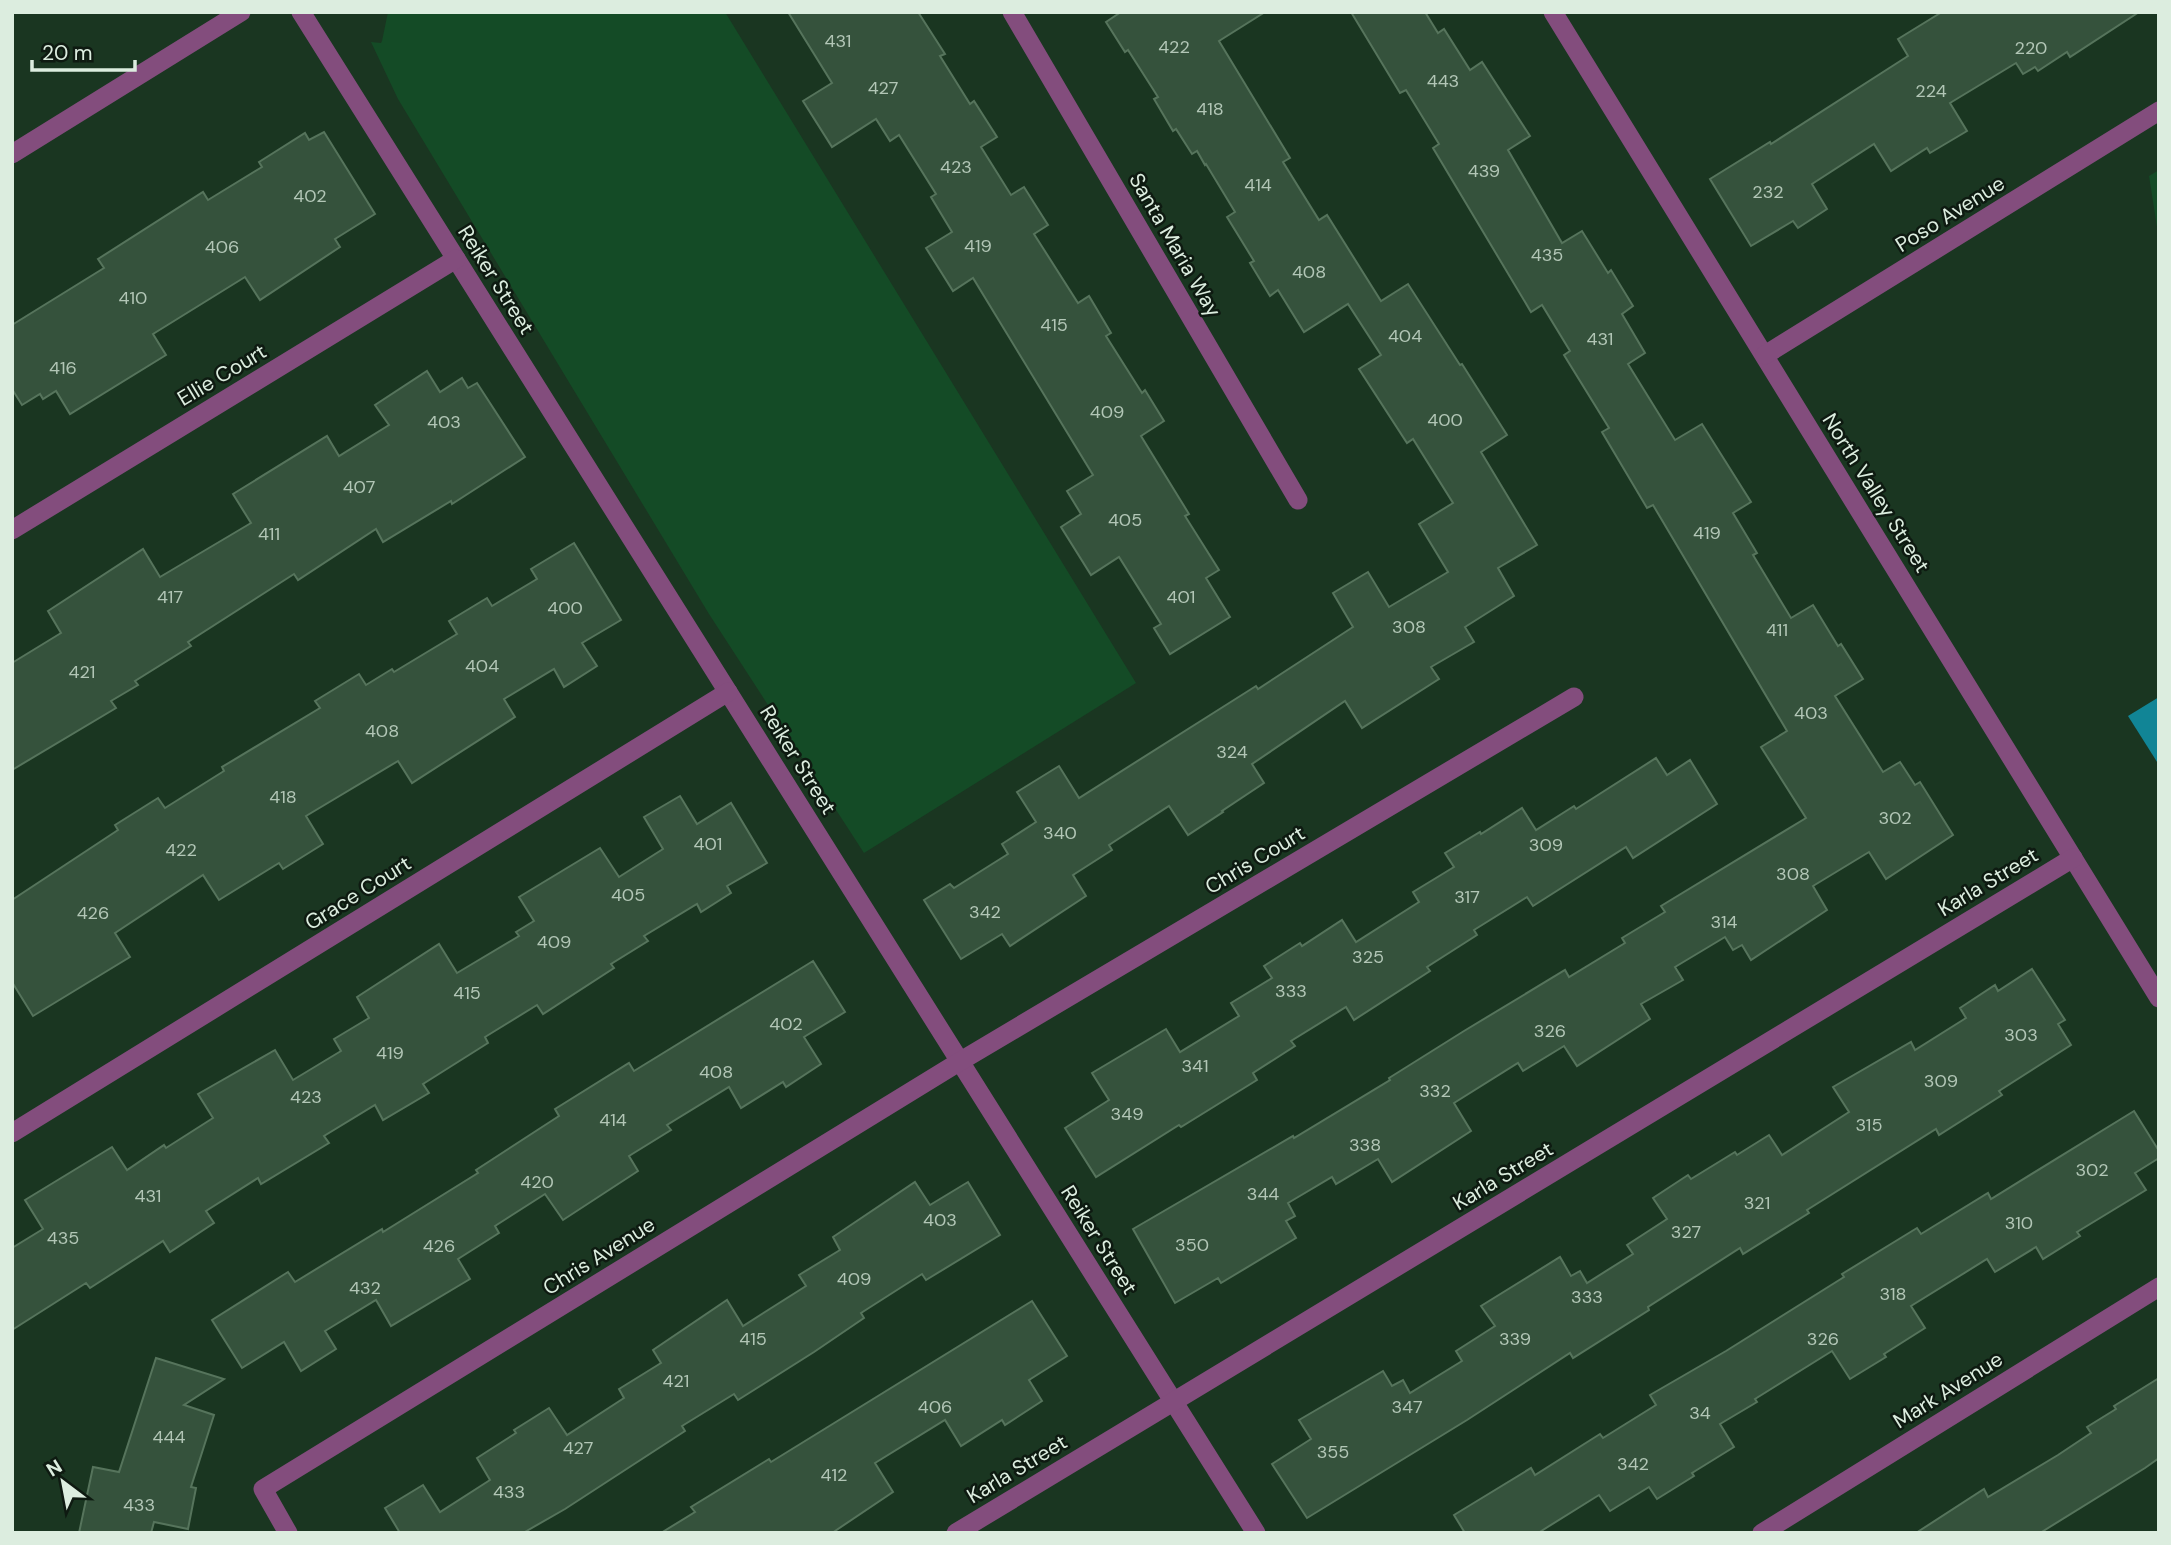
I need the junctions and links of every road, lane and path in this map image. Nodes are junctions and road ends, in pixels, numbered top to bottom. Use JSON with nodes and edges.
{"nodes":[{"id":1,"x":241,"y":12,"type":"edge"},
{"id":2,"x":301,"y":12,"type":"edge"},
{"id":3,"x":1012,"y":12,"type":"edge"},
{"id":4,"x":1553,"y":12,"type":"edge"},
{"id":5,"x":2159,"y":111,"type":"edge"},
{"id":6,"x":12,"y":154,"type":"edge"},
{"id":7,"x":456,"y":259,"type":"junction"},
{"id":8,"x":1765,"y":355,"type":"junction"},
{"id":9,"x":1298,"y":500,"type":"dead end"},
{"id":10,"x":12,"y":530,"type":"edge"},
{"id":11,"x":728,"y":692,"type":"junction"},
{"id":12,"x":1574,"y":696,"type":"dead end"},
{"id":13,"x":2073,"y":858,"type":"junction"},
{"id":14,"x":2159,"y":998,"type":"edge"},
{"id":15,"x":959,"y":1062,"type":"junction"},
{"id":16,"x":12,"y":1133,"type":"edge"},
{"id":17,"x":2159,"y":1287,"type":"edge"},
{"id":18,"x":1173,"y":1402,"type":"junction"},
{"id":19,"x":288,"y":1533,"type":"edge"},
{"id":20,"x":956,"y":1533,"type":"edge"},
{"id":21,"x":1256,"y":1533,"type":"edge"},
{"id":22,"x":1762,"y":1533,"type":"edge"}],
"edges":[{"from":1,"to":6,"type":"street"},
{"from":2,"to":7,"type":"street","name":"Reiker Street"},
{"from":3,"to":9,"type":"street","name":"Santa Maria Way"},
{"from":4,"to":8,"type":"street","name":"North Valley Street"},
{"from":5,"to":8,"type":"street","name":"Poso Avenue"},
{"from":7,"to":10,"type":"street","name":"Ellie Court"},
{"from":7,"to":11,"type":"street","name":"Reiker Street"},
{"from":8,"to":13,"type":"street","name":"North Valley Street"},
{"from":11,"to":15,"type":"street","name":"Reiker Street"},
{"from":11,"to":16,"type":"street","name":"Grace Court"},
{"from":12,"to":15,"type":"street","name":"Chris Court"},
{"from":13,"to":14,"type":"street","name":"North Valley Street"},
{"from":13,"to":18,"type":"street","name":"Karla Street"},
{"from":15,"to":18,"type":"street","name":"Reiker Street"},
{"from":15,"to":19,"type":"street","name":"Chris Avenue"},
{"from":17,"to":22,"type":"street","name":"Mark Avenue"},
{"from":18,"to":20,"type":"street","name":"Karla Street"},
{"from":18,"to":21,"type":"street","name":"Reiker Street"}]}
